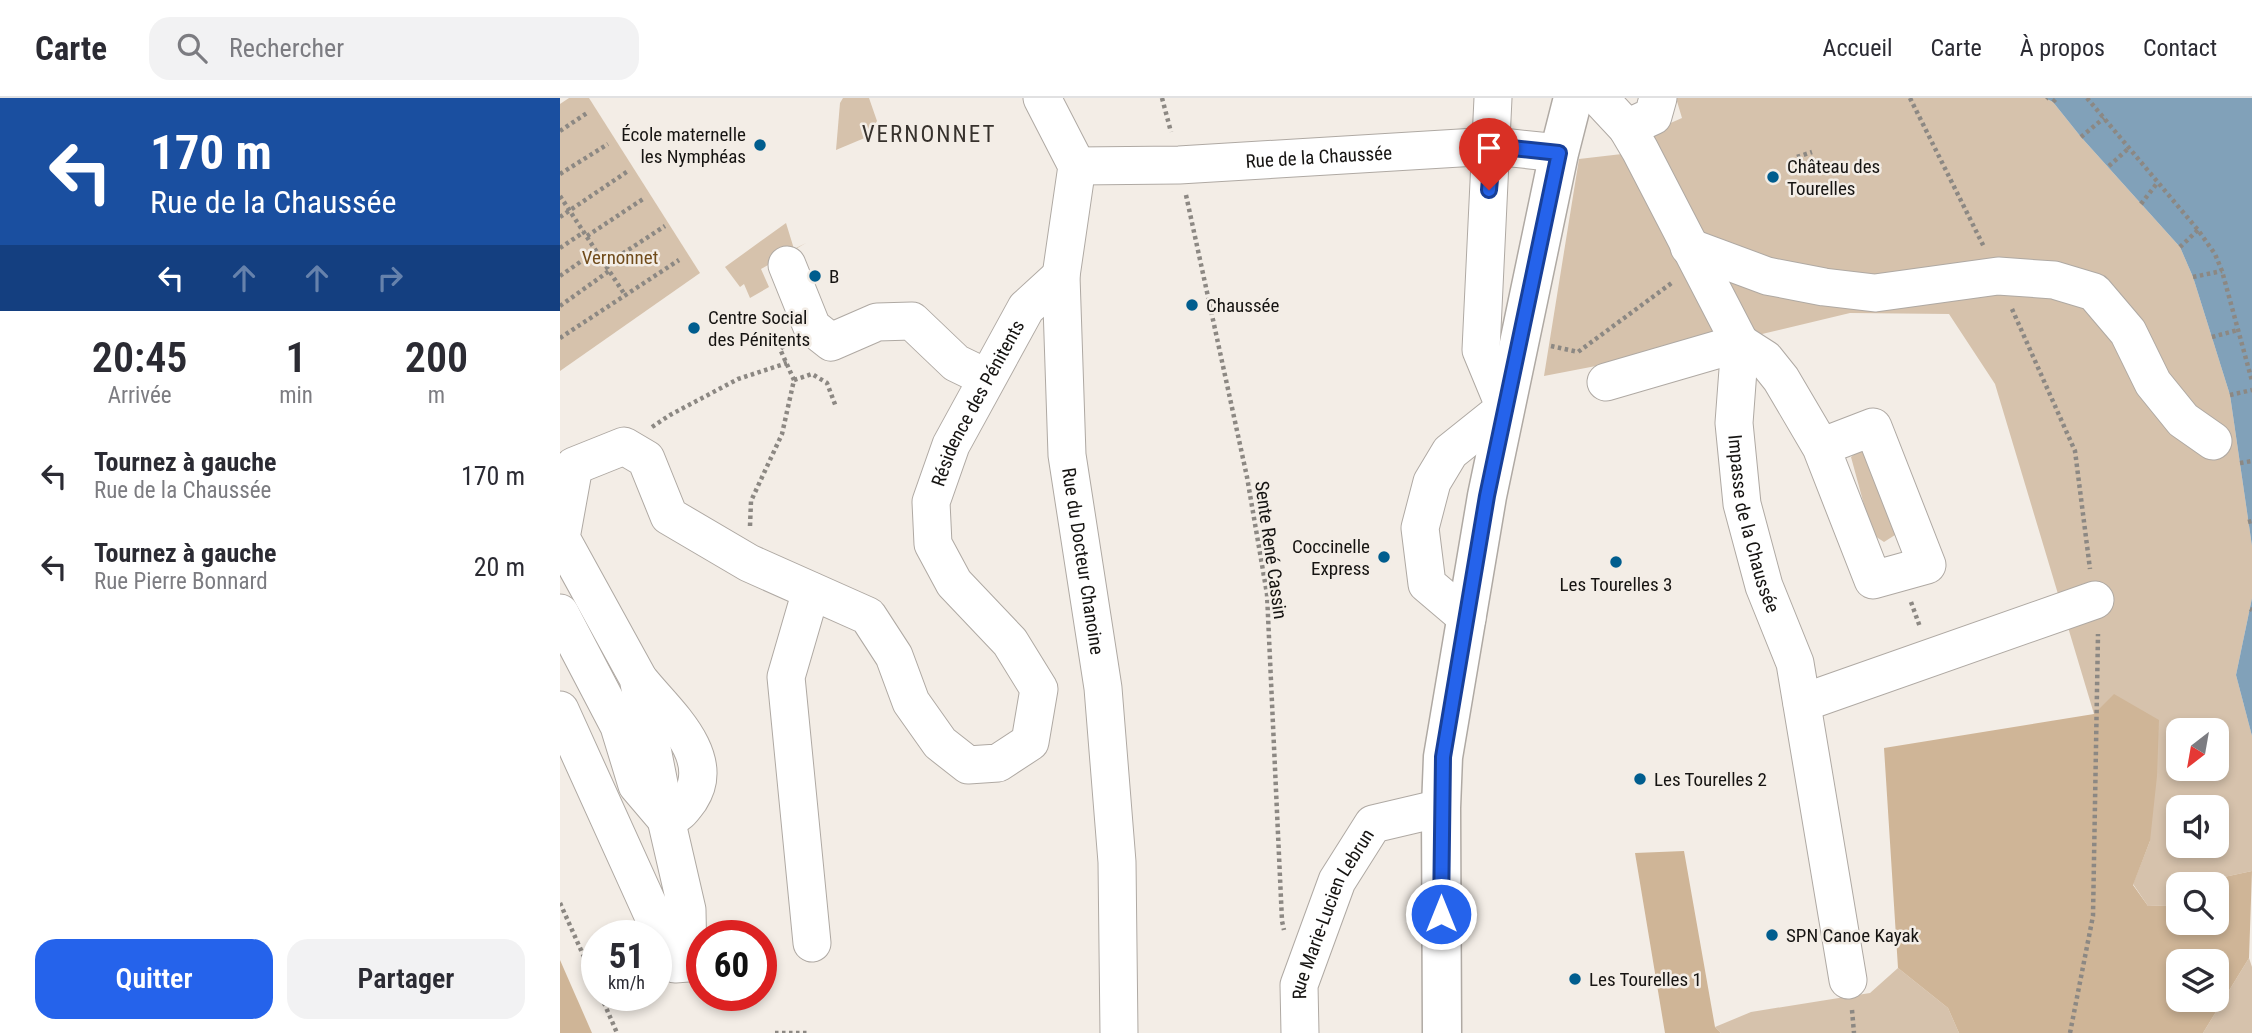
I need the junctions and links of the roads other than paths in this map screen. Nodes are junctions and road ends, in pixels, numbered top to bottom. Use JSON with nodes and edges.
{"nodes":[{"id":1,"x":1042,"y":98,"type":"edge"},
{"id":2,"x":1493,"y":98,"type":"edge"},
{"id":3,"x":1573,"y":98,"type":"edge"},
{"id":4,"x":1599,"y":98,"type":"edge"},
{"id":5,"x":1658,"y":98,"type":"edge"},
{"id":6,"x":1626,"y":128,"type":"junction"},
{"id":7,"x":1493,"y":146,"type":"junction"},
{"id":8,"x":1559,"y":153,"type":"junction"},
{"id":9,"x":1077,"y":166,"type":"junction"},
{"id":10,"x":1694,"y":255,"type":"junction"},
{"id":11,"x":787,"y":265,"type":"dead end"},
{"id":12,"x":1061,"y":275,"type":"junction"},
{"id":13,"x":1740,"y":343,"type":"junction"},
{"id":14,"x":987,"y":378,"type":"junction"},
{"id":15,"x":1606,"y":382,"type":"dead end"},
{"id":16,"x":1505,"y":408,"type":"junction"},
{"id":17,"x":1821,"y":447,"type":"junction"},
{"id":18,"x":2227,"y":452,"type":"road end"},
{"id":19,"x":811,"y":591,"type":"junction"},
{"id":20,"x":2095,"y":600,"type":"road end"},
{"id":21,"x":560,"y":612,"type":"edge"},
{"id":22,"x":1467,"y":618,"type":"junction"},
{"id":23,"x":1802,"y":703,"type":"junction"},
{"id":24,"x":560,"y":710,"type":"edge"},
{"id":25,"x":1441,"y":808,"type":"junction"},
{"id":26,"x":666,"y":819,"type":"junction"},
{"id":27,"x":812,"y":943,"type":"dead end"},
{"id":28,"x":1848,"y":980,"type":"dead end"},
{"id":29,"x":1119,"y":1033,"type":"edge"},
{"id":30,"x":1300,"y":1033,"type":"edge"},
{"id":31,"x":1442,"y":1033,"type":"edge"}],
"edges":[{"from":1,"to":9,"type":"street"},
{"from":2,"to":7,"type":"street"},
{"from":3,"to":8,"type":"main road"},
{"from":4,"to":6,"type":"street"},
{"from":5,"to":6,"type":"street"},
{"from":6,"to":10,"type":"street"},
{"from":7,"to":8,"type":"street","name":"Rue de la Chaussée"},
{"from":7,"to":9,"type":"street","name":"Rue de la Chaussée"},
{"from":7,"to":16,"type":"street"},
{"from":8,"to":16,"type":"main road"},
{"from":9,"to":12,"type":"street","name":"Rue du Docteur Chanoine"},
{"from":10,"to":13,"type":"street"},
{"from":10,"to":18,"type":"street"},
{"from":11,"to":14,"type":"street"},
{"from":12,"to":14,"type":"street","name":"Résidence des Pénitents"},
{"from":12,"to":29,"type":"street","name":"Rue du Docteur Chanoine"},
{"from":13,"to":15,"type":"street"},
{"from":13,"to":17,"type":"street"},
{"from":13,"to":23,"type":"street","name":"Impasse de la Chaussée"},
{"from":14,"to":19,"type":"street","name":"Résidence des Pénitents"},
{"from":16,"to":22,"type":"main road"},
{"from":16,"to":22,"type":"street"},
{"from":17,"to":17,"type":"street"},
{"from":19,"to":26,"type":"street","name":"Résidence des Pénitents"},
{"from":19,"to":27,"type":"street"},
{"from":20,"to":23,"type":"street"},
{"from":21,"to":26,"type":"street"},
{"from":22,"to":25,"type":"main road"},
{"from":23,"to":28,"type":"street","name":"Impasse de la Chaussée"},
{"from":24,"to":26,"type":"street"},
{"from":25,"to":30,"type":"street","name":"Rue Marie-Lucien Lebrun"},
{"from":25,"to":31,"type":"main road"}]}
